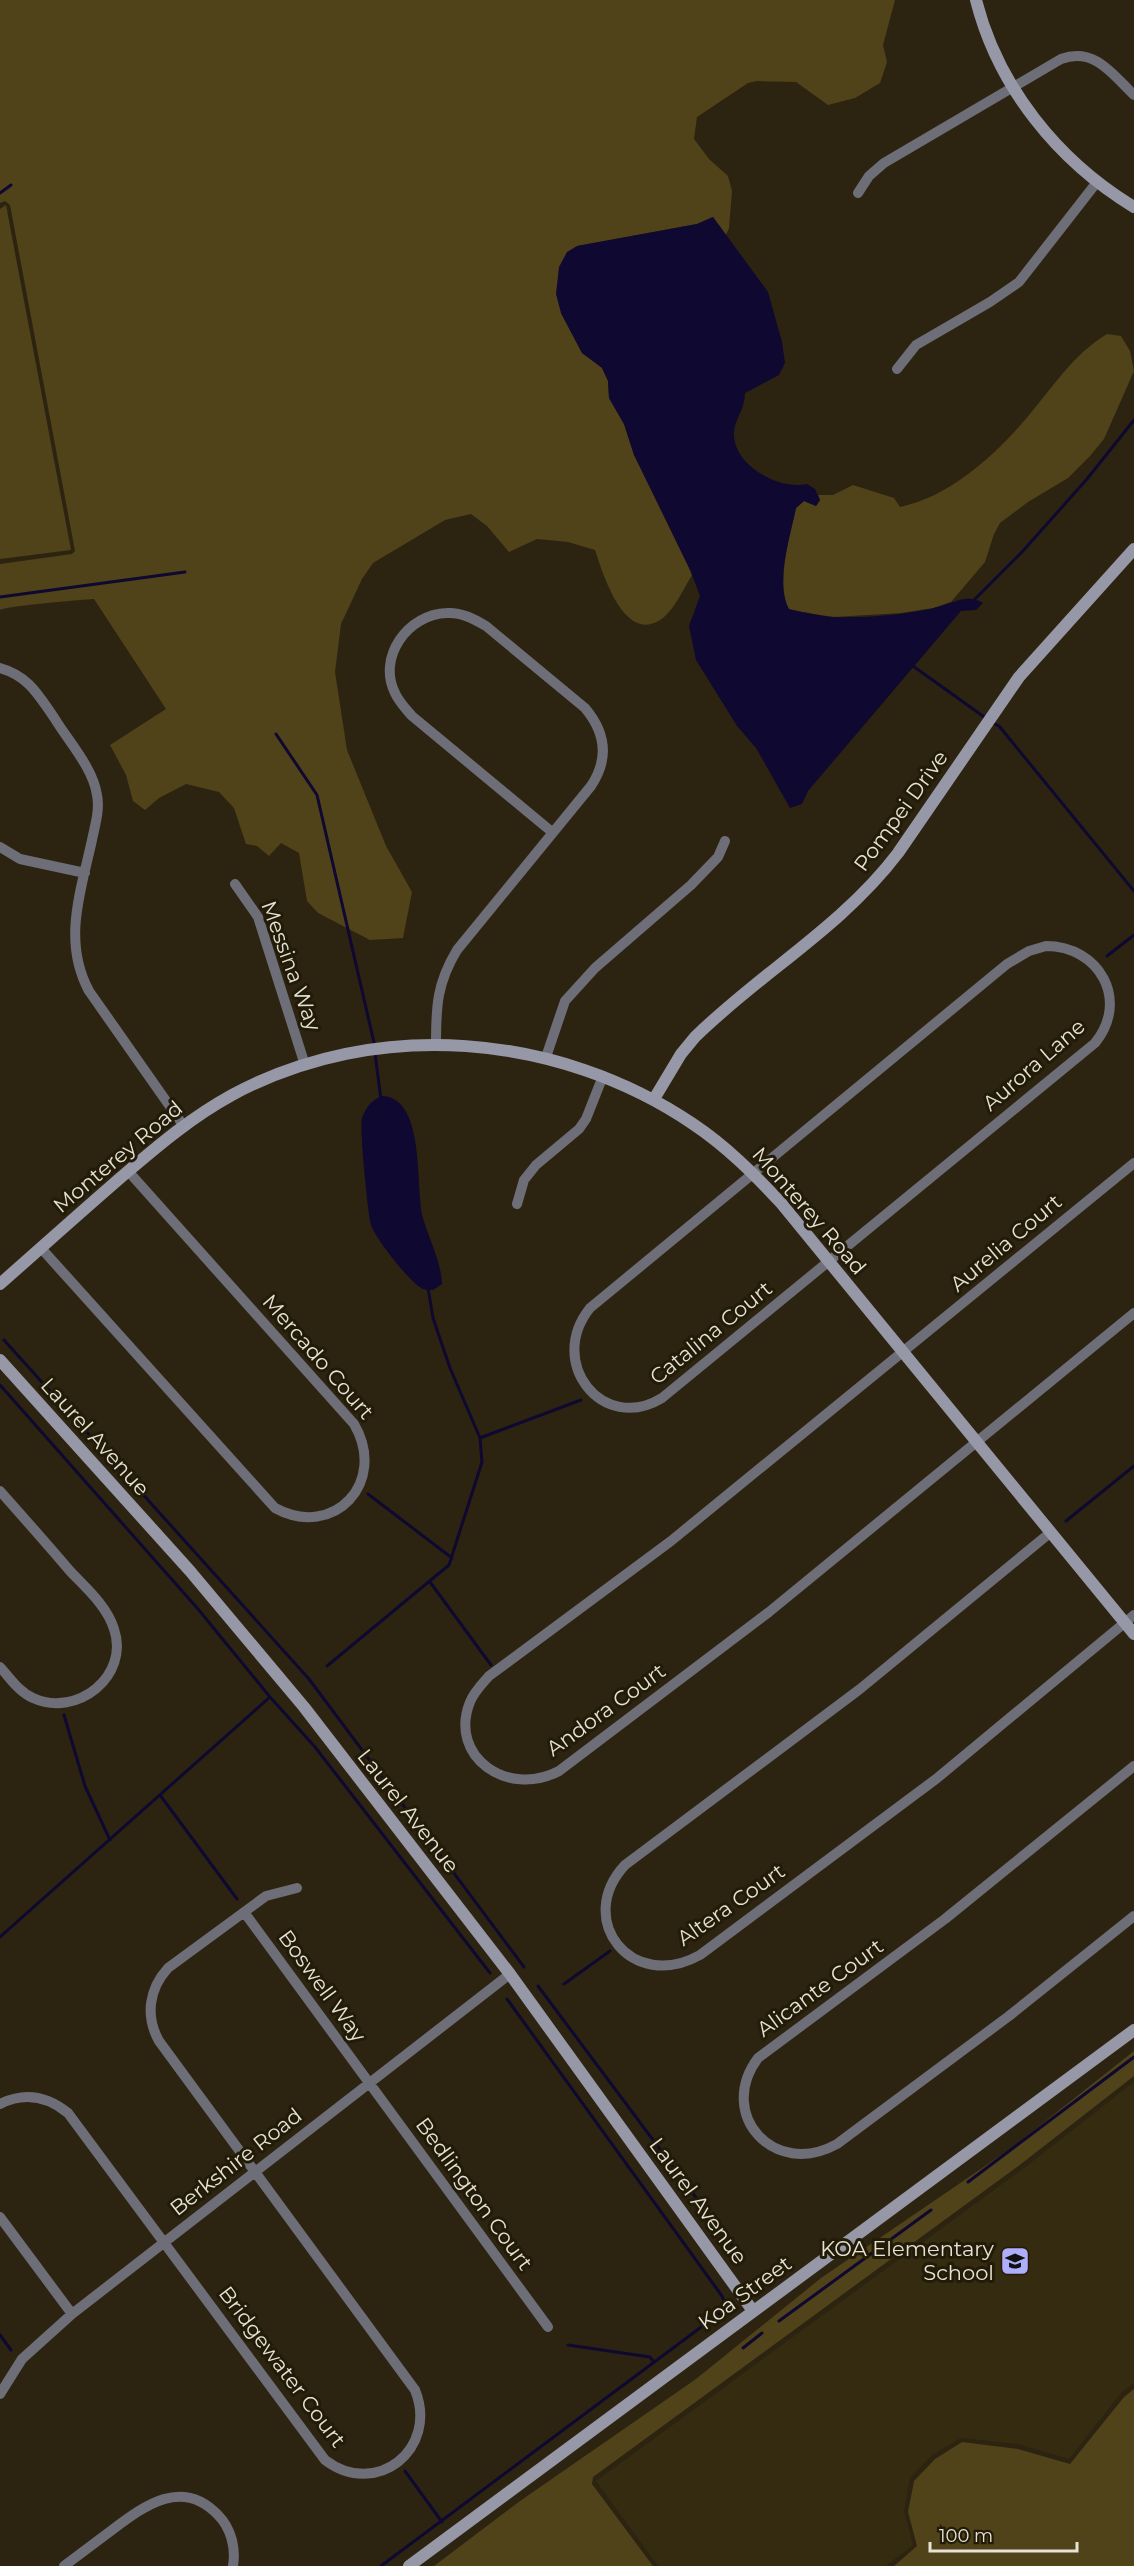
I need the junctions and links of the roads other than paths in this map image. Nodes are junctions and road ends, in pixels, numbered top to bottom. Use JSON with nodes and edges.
{"nodes":[{"id":1,"x":976,"y":0,"type":"edge"},
{"id":2,"x":1012,"y":86,"type":"junction"},
{"id":3,"x":1134,"y":94,"type":"edge"},
{"id":4,"x":1097,"y":182,"type":"junction"},
{"id":5,"x":858,"y":193,"type":"dead end"},
{"id":6,"x":1134,"y":207,"type":"edge"},
{"id":7,"x":897,"y":369,"type":"dead end"},
{"id":8,"x":1134,"y":549,"type":"edge"},
{"id":9,"x":0,"y":668,"type":"edge"},
{"id":10,"x":552,"y":832,"type":"junction"},
{"id":11,"x":725,"y":841,"type":"dead end"},
{"id":12,"x":0,"y":847,"type":"edge"},
{"id":13,"x":85,"y":873,"type":"junction"},
{"id":14,"x":235,"y":884,"type":"dead end"},
{"id":15,"x":436,"y":1044,"type":"junction"},
{"id":16,"x":546,"y":1057,"type":"junction"},
{"id":17,"x":305,"y":1065,"type":"junction"},
{"id":18,"x":603,"y":1076,"type":"junction"},
{"id":19,"x":654,"y":1100,"type":"junction"},
{"id":20,"x":183,"y":1125,"type":"junction"},
{"id":21,"x":1134,"y":1163,"type":"edge"},
{"id":22,"x":128,"y":1171,"type":"junction"},
{"id":23,"x":754,"y":1174,"type":"junction"},
{"id":24,"x":517,"y":1204,"type":"dead end"},
{"id":25,"x":41,"y":1248,"type":"junction"},
{"id":26,"x":830,"y":1262,"type":"junction"},
{"id":27,"x":0,"y":1284,"type":"edge"},
{"id":28,"x":1134,"y":1313,"type":"edge"},
{"id":29,"x":904,"y":1353,"type":"junction"},
{"id":30,"x":0,"y":1360,"type":"edge"},
{"id":31,"x":977,"y":1443,"type":"junction"},
{"id":32,"x":0,"y":1491,"type":"edge"},
{"id":33,"x":1051,"y":1532,"type":"junction"},
{"id":34,"x":1129,"y":1619,"type":"edge"},
{"id":35,"x":1134,"y":1634,"type":"edge"},
{"id":36,"x":0,"y":1667,"type":"edge"},
{"id":37,"x":1134,"y":1766,"type":"edge"},
{"id":38,"x":297,"y":1887,"type":"dead end"},
{"id":39,"x":244,"y":1912,"type":"junction"},
{"id":40,"x":1134,"y":1916,"type":"edge"},
{"id":41,"x":510,"y":1974,"type":"junction"},
{"id":42,"x":1134,"y":2030,"type":"edge"},
{"id":43,"x":369,"y":2083,"type":"junction"},
{"id":44,"x":0,"y":2104,"type":"edge"},
{"id":45,"x":256,"y":2172,"type":"junction"},
{"id":46,"x":0,"y":2217,"type":"edge"},
{"id":47,"x":164,"y":2243,"type":"junction"},
{"id":48,"x":753,"y":2311,"type":"junction"},
{"id":49,"x":72,"y":2314,"type":"junction"},
{"id":50,"x":548,"y":2327,"type":"dead end"},
{"id":51,"x":0,"y":2394,"type":"edge"},
{"id":52,"x":64,"y":2566,"type":"edge"},
{"id":53,"x":233,"y":2566,"type":"edge"},
{"id":54,"x":409,"y":2566,"type":"edge"}],
"edges":[{"from":1,"to":2,"type":"street"},
{"from":2,"to":3,"type":"street"},
{"from":2,"to":4,"type":"street"},
{"from":2,"to":5,"type":"street"},
{"from":4,"to":6,"type":"street"},
{"from":4,"to":7,"type":"street"},
{"from":8,"to":19,"type":"street","name":"Pompei Drive"},
{"from":9,"to":13,"type":"street"},
{"from":10,"to":10,"type":"street"},
{"from":10,"to":15,"type":"street"},
{"from":11,"to":16,"type":"street"},
{"from":12,"to":13,"type":"street"},
{"from":13,"to":20,"type":"street"},
{"from":14,"to":17,"type":"street","name":"Messina Way"},
{"from":15,"to":16,"type":"street","name":"Monterey Road"},
{"from":15,"to":17,"type":"street","name":"Monterey Road"},
{"from":16,"to":18,"type":"street","name":"Monterey Road"},
{"from":17,"to":20,"type":"street","name":"Monterey Road"},
{"from":18,"to":19,"type":"street","name":"Monterey Road"},
{"from":18,"to":24,"type":"street"},
{"from":19,"to":23,"type":"street","name":"Monterey Road"},
{"from":20,"to":22,"type":"street","name":"Monterey Road"},
{"from":21,"to":29,"type":"street","name":"Aurelia Court"},
{"from":22,"to":25,"type":"street","name":"Monterey Road"},
{"from":22,"to":25,"type":"street","name":"Mercado Court"},
{"from":23,"to":26,"type":"street","name":"Monterey Road"},
{"from":23,"to":26,"type":"street","name":"Catalina Court"},
{"from":23,"to":26,"type":"street","name":"Aurora Lane"},
{"from":25,"to":27,"type":"street","name":"Monterey Road"},
{"from":26,"to":29,"type":"street","name":"Monterey Road"},
{"from":28,"to":31,"type":"street"},
{"from":29,"to":31,"type":"street","name":"Monterey Road"},
{"from":29,"to":31,"type":"street","name":"Andora Court"},
{"from":30,"to":41,"type":"street","name":"Laurel Avenue"},
{"from":31,"to":33,"type":"street","name":"Monterey Road"},
{"from":32,"to":36,"type":"street"},
{"from":33,"to":34,"type":"street","name":"Monterey Road"},
{"from":33,"to":34,"type":"street","name":"Altera Court"},
{"from":34,"to":35,"type":"street","name":"Monterey Road"},
{"from":37,"to":40,"type":"street","name":"Alicante Court"},
{"from":38,"to":39,"type":"street","name":"Bridgewater Court"},
{"from":39,"to":43,"type":"street","name":"Boswell Way"},
{"from":39,"to":45,"type":"street","name":"Bridgewater Court"},
{"from":41,"to":43,"type":"street","name":"Berkshire Road"},
{"from":41,"to":48,"type":"street","name":"Laurel Avenue"},
{"from":42,"to":48,"type":"street","name":"Koa Street"},
{"from":43,"to":45,"type":"street","name":"Berkshire Road"},
{"from":43,"to":50,"type":"street","name":"Bedlington Court"},
{"from":44,"to":47,"type":"street","name":"Bridgewater Court"},
{"from":45,"to":47,"type":"street","name":"Berkshire Road"},
{"from":45,"to":47,"type":"street","name":"Bridgewater Court"},
{"from":46,"to":49,"type":"street"},
{"from":47,"to":49,"type":"street","name":"Berkshire Road"},
{"from":48,"to":54,"type":"street","name":"Koa Street"},
{"from":49,"to":51,"type":"street","name":"Berkshire Road"},
{"from":52,"to":53,"type":"street"}]}
